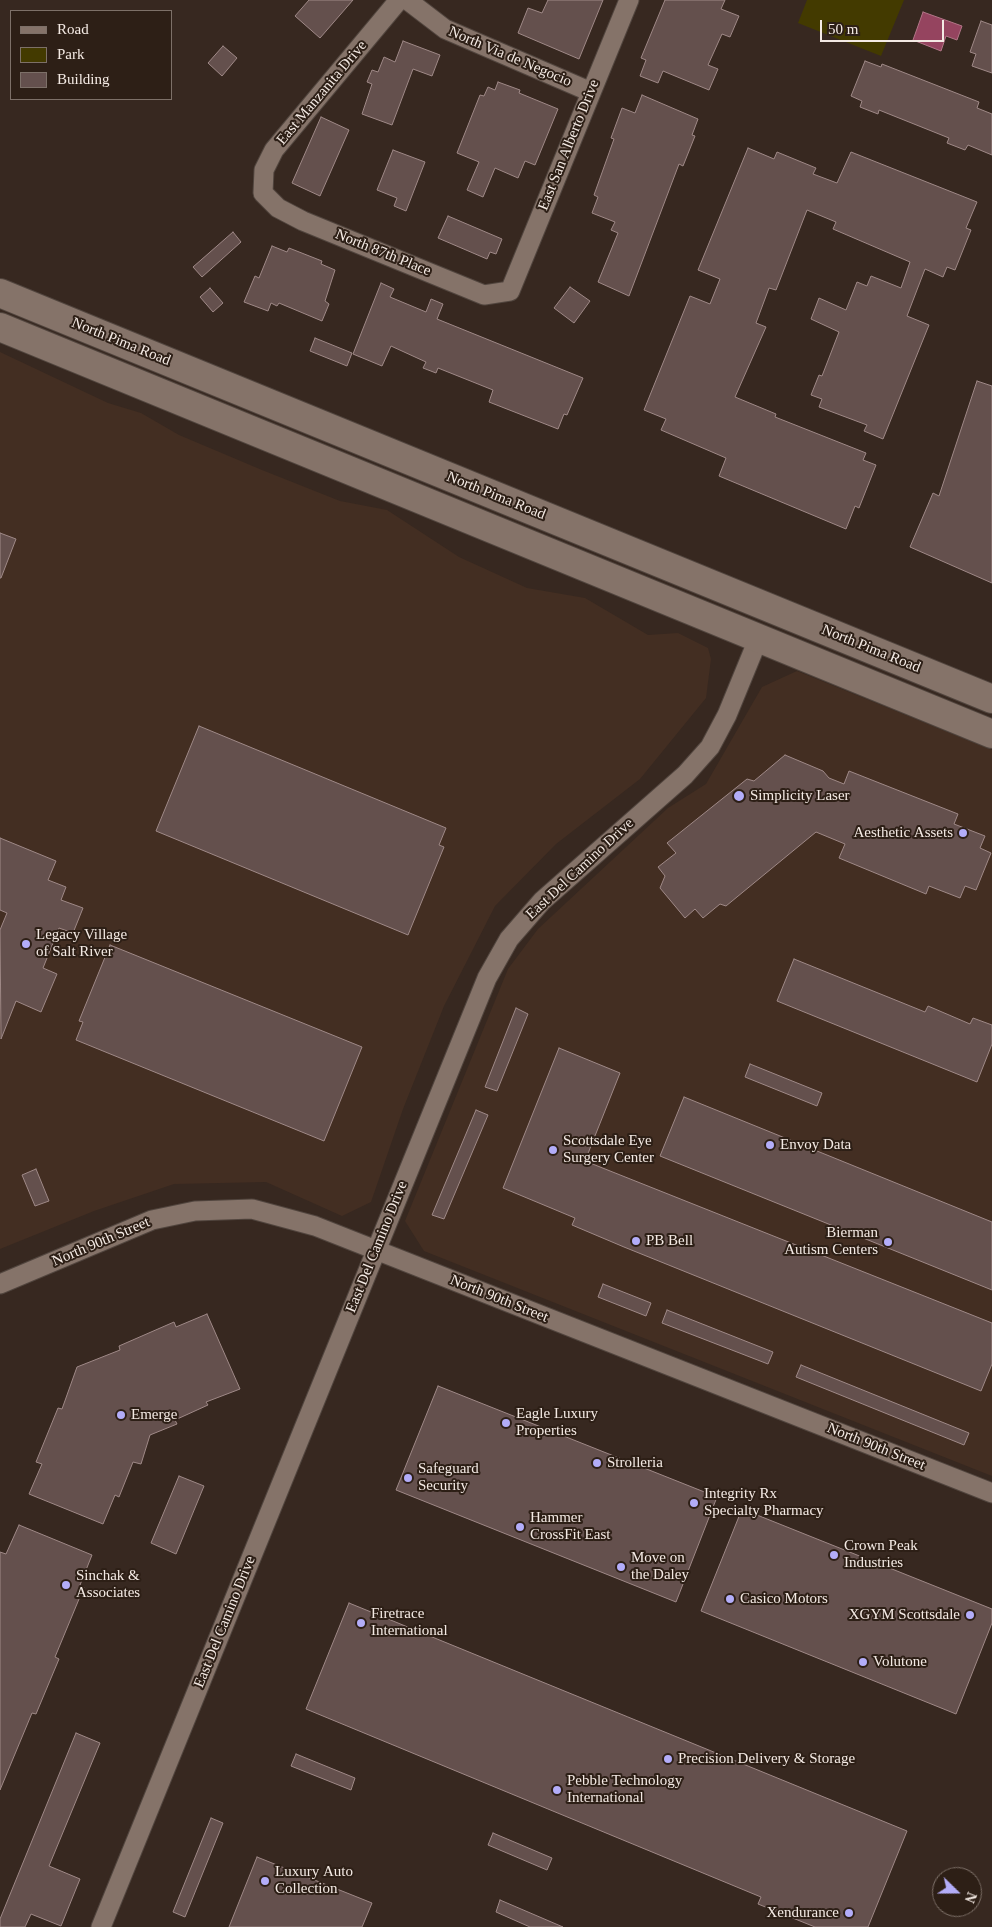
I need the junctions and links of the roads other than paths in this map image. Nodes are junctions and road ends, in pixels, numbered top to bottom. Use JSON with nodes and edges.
{"nodes":[{"id":1,"x":399,"y":0,"type":"edge"},
{"id":2,"x":407,"y":0,"type":"edge"},
{"id":3,"x":629,"y":0,"type":"edge"},
{"id":4,"x":591,"y":92,"type":"junction"},
{"id":5,"x":263,"y":194,"type":"joint"},
{"id":6,"x":510,"y":290,"type":"joint"},
{"id":7,"x":0,"y":293,"type":"edge"},
{"id":8,"x":0,"y":327,"type":"edge"},
{"id":9,"x":455,"y":479,"type":"junction"},
{"id":10,"x":759,"y":637,"type":"junction"},
{"id":11,"x":992,"y":699,"type":"edge"},
{"id":12,"x":992,"y":713,"type":"edge"},
{"id":13,"x":992,"y":734,"type":"edge"},
{"id":14,"x":376,"y":1250,"type":"junction"},
{"id":15,"x":0,"y":1284,"type":"edge"},
{"id":16,"x":992,"y":1493,"type":"edge"},
{"id":17,"x":101,"y":1927,"type":"edge"}],
"edges":[{"from":1,"to":5,"type":"street","name":"East Manzanita Drive"},
{"from":2,"to":4,"type":"street","name":"North Via de Negocio"},
{"from":3,"to":4,"type":"street","name":"East San Alberto Drive"},
{"from":4,"to":6,"type":"street","name":"East San Alberto Drive"},
{"from":5,"to":6,"type":"street","name":"North 87th Place"},
{"from":7,"to":9,"type":"main road","name":"North Pima Road"},
{"from":8,"to":10,"type":"main road","name":"North Pima Road"},
{"from":9,"to":10,"type":"main road"},
{"from":9,"to":11,"type":"main road","name":"North Pima Road"},
{"from":10,"to":12,"type":"main road"},
{"from":10,"to":13,"type":"main road","name":"North Pima Road"},
{"from":10,"to":14,"type":"street","name":"East Del Camino Drive"},
{"from":14,"to":15,"type":"street","name":"North 90th Street"},
{"from":14,"to":16,"type":"street","name":"North 90th Street"},
{"from":14,"to":17,"type":"street","name":"East Del Camino Drive"}]}
